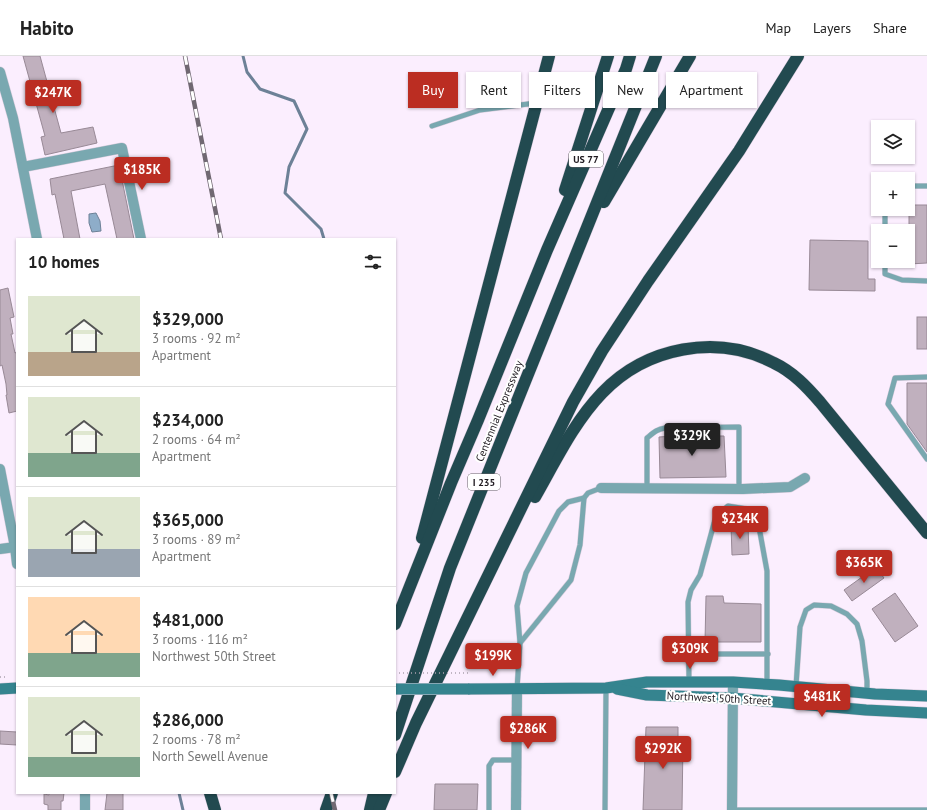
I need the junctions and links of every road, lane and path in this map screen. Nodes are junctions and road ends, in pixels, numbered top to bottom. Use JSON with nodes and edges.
{"nodes":[{"id":1,"x":549,"y":56,"type":"edge"},
{"id":2,"x":608,"y":56,"type":"edge"},
{"id":3,"x":630,"y":56,"type":"edge"},
{"id":4,"x":656,"y":56,"type":"edge"},
{"id":5,"x":690,"y":56,"type":"edge"},
{"id":6,"x":798,"y":56,"type":"edge"},
{"id":7,"x":0,"y":72,"type":"edge"},
{"id":8,"x":545,"y":72,"type":"edge"},
{"id":9,"x":529,"y":103,"type":"edge"},
{"id":10,"x":535,"y":108,"type":"edge"},
{"id":11,"x":432,"y":126,"type":"dead end"},
{"id":12,"x":23,"y":167,"type":"junction"},
{"id":13,"x":915,"y":186,"type":"edge"},
{"id":14,"x":927,"y":186,"type":"edge"},
{"id":15,"x":585,"y":234,"type":"junction"},
{"id":16,"x":37,"y":238,"type":"edge"},
{"id":17,"x":141,"y":238,"type":"edge"},
{"id":18,"x":547,"y":250,"type":"junction"},
{"id":19,"x":885,"y":268,"type":"edge"},
{"id":20,"x":927,"y":281,"type":"edge"},
{"id":21,"x":927,"y":377,"type":"edge"},
{"id":22,"x":927,"y":459,"type":"edge"},
{"id":23,"x":0,"y":469,"type":"edge"},
{"id":24,"x":804,"y":478,"type":"dead end"},
{"id":25,"x":601,"y":488,"type":"joint"},
{"id":26,"x":647,"y":489,"type":"junction"},
{"id":27,"x":739,"y":489,"type":"junction"},
{"id":28,"x":584,"y":498,"type":"junction"},
{"id":29,"x":12,"y":507,"type":"edge"},
{"id":30,"x":927,"y":534,"type":"edge"},
{"id":31,"x":15,"y":546,"type":"junction"},
{"id":32,"x":0,"y":549,"type":"edge"},
{"id":33,"x":16,"y":555,"type":"edge"},
{"id":34,"x":485,"y":580,"type":"junction"},
{"id":35,"x":408,"y":589,"type":"junction"},
{"id":36,"x":396,"y":621,"type":"edge"},
{"id":37,"x":520,"y":643,"type":"junction"},
{"id":38,"x":689,"y":654,"type":"junction"},
{"id":39,"x":768,"y":654,"type":"junction"},
{"id":40,"x":396,"y":673,"type":"edge"},
{"id":41,"x":469,"y":674,"type":"dead end"},
{"id":42,"x":0,"y":677,"type":"edge"},
{"id":43,"x":6,"y":677,"type":"dead end"},
{"id":44,"x":689,"y":682,"type":"junction"},
{"id":45,"x":733,"y":682,"type":"junction"},
{"id":46,"x":767,"y":684,"type":"junction"},
{"id":47,"x":796,"y":686,"type":"junction"},
{"id":48,"x":16,"y":688,"type":"edge"},
{"id":49,"x":606,"y":688,"type":"junction"},
{"id":50,"x":0,"y":689,"type":"edge"},
{"id":51,"x":396,"y":689,"type":"edge"},
{"id":52,"x":517,"y":689,"type":"junction"},
{"id":53,"x":867,"y":693,"type":"junction"},
{"id":54,"x":927,"y":696,"type":"edge"},
{"id":55,"x":732,"y":698,"type":"junction"},
{"id":56,"x":927,"y":713,"type":"edge"},
{"id":57,"x":396,"y":731,"type":"edge"},
{"id":58,"x":516,"y":760,"type":"junction"},
{"id":59,"x":396,"y":770,"type":"edge"},
{"id":60,"x":85,"y":794,"type":"edge"},
{"id":61,"x":210,"y":794,"type":"edge"},
{"id":62,"x":332,"y":794,"type":"edge"},
{"id":63,"x":374,"y":794,"type":"edge"},
{"id":64,"x":386,"y":794,"type":"edge"},
{"id":65,"x":85,"y":810,"type":"edge"},
{"id":66,"x":215,"y":810,"type":"edge"},
{"id":67,"x":326,"y":810,"type":"edge"},
{"id":68,"x":370,"y":810,"type":"edge"},
{"id":69,"x":379,"y":810,"type":"edge"},
{"id":70,"x":489,"y":810,"type":"edge"},
{"id":71,"x":516,"y":810,"type":"edge"},
{"id":72,"x":605,"y":810,"type":"edge"},
{"id":73,"x":732,"y":810,"type":"edge"},
{"id":74,"x":819,"y":810,"type":"edge"},
{"id":75,"x":927,"y":810,"type":"edge"}],
"edges":[{"from":1,"to":8,"type":"highway"},
{"from":2,"to":18,"type":"highway"},
{"from":3,"to":18,"type":"highway","number":"US 77"},
{"from":4,"to":15,"type":"highway","number":"US 77"},
{"from":5,"to":15,"type":"highway"},
{"from":6,"to":34,"type":"highway"},
{"from":7,"to":12,"type":"street"},
{"from":9,"to":11,"type":"lane"},
{"from":10,"to":35,"type":"highway"},
{"from":12,"to":16,"type":"street"},
{"from":12,"to":17,"type":"street"},
{"from":13,"to":14,"type":"lane"},
{"from":15,"to":57,"type":"highway","name":"Centennial Expressway","number":"I 235"},
{"from":18,"to":35,"type":"highway","name":"Centennial Expressway","number":"I 235"},
{"from":19,"to":20,"type":"lane"},
{"from":21,"to":22,"type":"lane"},
{"from":23,"to":29,"type":"street"},
{"from":24,"to":27,"type":"street"},
{"from":25,"to":26,"type":"street"},
{"from":25,"to":28,"type":"lane"},
{"from":26,"to":27,"type":"street"},
{"from":26,"to":27,"type":"lane"},
{"from":28,"to":37,"type":"lane"},
{"from":28,"to":37,"type":"lane"},
{"from":29,"to":31,"type":"street"},
{"from":30,"to":34,"type":"highway"},
{"from":31,"to":32,"type":"street"},
{"from":31,"to":33,"type":"street"},
{"from":34,"to":59,"type":"highway"},
{"from":35,"to":36,"type":"highway","name":"Centennial Expressway","number":"I 235"},
{"from":37,"to":52,"type":"lane"},
{"from":38,"to":39,"type":"lane"},
{"from":38,"to":39,"type":"lane"},
{"from":38,"to":44,"type":"lane"},
{"from":39,"to":46,"type":"lane"},
{"from":40,"to":41,"type":"path","bridge":true},
{"from":42,"to":43,"type":"path"},
{"from":44,"to":45,"type":"main road","name":"Northwest 50th Street"},
{"from":44,"to":49,"type":"main road","name":"Northwest 50th Street"},
{"from":45,"to":46,"type":"main road","name":"Northwest 50th Street"},
{"from":45,"to":55,"type":"street"},
{"from":46,"to":47,"type":"main road","name":"Northwest 50th Street"},
{"from":47,"to":53,"type":"main road","name":"Northwest 50th Street"},
{"from":47,"to":53,"type":"lane"},
{"from":48,"to":50,"type":"main road"},
{"from":49,"to":52,"type":"main road","name":"Northwest 50th Street"},
{"from":49,"to":55,"type":"main road","name":"Northwest 50th Street"},
{"from":49,"to":72,"type":"lane"},
{"from":51,"to":52,"type":"main road","name":"Northwest 50th Street","bridge":true},
{"from":52,"to":58,"type":"street"},
{"from":53,"to":54,"type":"main road","name":"Northwest 50th Street"},
{"from":55,"to":56,"type":"main road","name":"Northwest 50th Street"},
{"from":55,"to":73,"type":"street"},
{"from":58,"to":70,"type":"lane"},
{"from":58,"to":71,"type":"street"},
{"from":60,"to":65,"type":"street"},
{"from":61,"to":66,"type":"highway"},
{"from":62,"to":67,"type":"highway"},
{"from":63,"to":68,"type":"highway"},
{"from":64,"to":69,"type":"highway"},
{"from":73,"to":74,"type":"lane"},
{"from":74,"to":75,"type":"lane"}]}
